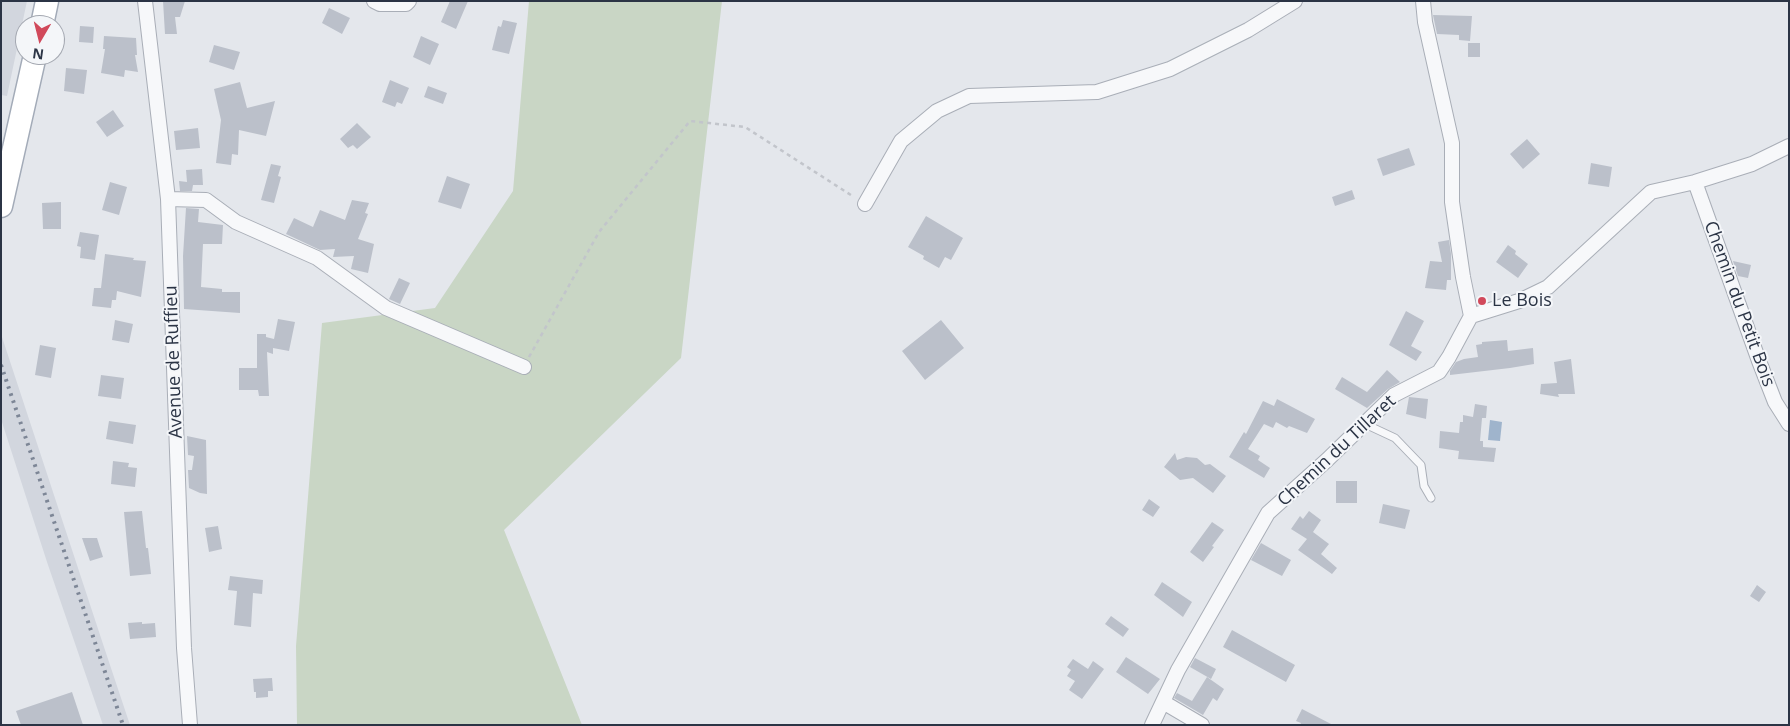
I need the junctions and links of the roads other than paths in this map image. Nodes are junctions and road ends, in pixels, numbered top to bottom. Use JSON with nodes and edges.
{"nodes":[{"id":1,"x":47,"y":1,"type":"edge"},
{"id":2,"x":145,"y":1,"type":"edge"},
{"id":3,"x":374,"y":1,"type":"edge"},
{"id":4,"x":409,"y":1,"type":"edge"},
{"id":5,"x":1295,"y":1,"type":"edge"},
{"id":6,"x":1423,"y":1,"type":"edge"},
{"id":7,"x":44,"y":15,"type":"edge"},
{"id":8,"x":33,"y":65,"type":"edge"},
{"id":9,"x":1789,"y":146,"type":"edge"},
{"id":10,"x":1695,"y":182,"type":"junction"},
{"id":11,"x":168,"y":198,"type":"junction"},
{"id":12,"x":865,"y":204,"type":"road end"},
{"id":13,"x":1,"y":206,"type":"edge"},
{"id":14,"x":1471,"y":316,"type":"junction"},
{"id":15,"x":524,"y":367,"type":"road end"},
{"id":16,"x":1365,"y":424,"type":"junction"},
{"id":17,"x":1789,"y":424,"type":"edge"},
{"id":18,"x":1431,"y":498,"type":"dead end"},
{"id":19,"x":1163,"y":702,"type":"junction"},
{"id":20,"x":190,"y":725,"type":"edge"},
{"id":21,"x":1152,"y":725,"type":"edge"},
{"id":22,"x":1202,"y":725,"type":"edge"}],
"edges":[{"from":1,"to":7,"type":"main road"},
{"from":2,"to":11,"type":"street","name":"Avenue de Ruffieu"},
{"from":3,"to":4,"type":"street"},
{"from":5,"to":12,"type":"street"},
{"from":6,"to":14,"type":"street"},
{"from":8,"to":13,"type":"main road"},
{"from":9,"to":10,"type":"street"},
{"from":10,"to":14,"type":"street"},
{"from":10,"to":17,"type":"street","name":"Chemin du Petit Bois"},
{"from":11,"to":15,"type":"street"},
{"from":11,"to":20,"type":"street","name":"Avenue de Ruffieu"},
{"from":14,"to":16,"type":"street","name":"Chemin du Tillaret"},
{"from":16,"to":18,"type":"lane"},
{"from":16,"to":19,"type":"street","name":"Chemin du Tillaret"},
{"from":19,"to":21,"type":"street","name":"Chemin du Tillaret"},
{"from":19,"to":22,"type":"street"}]}
